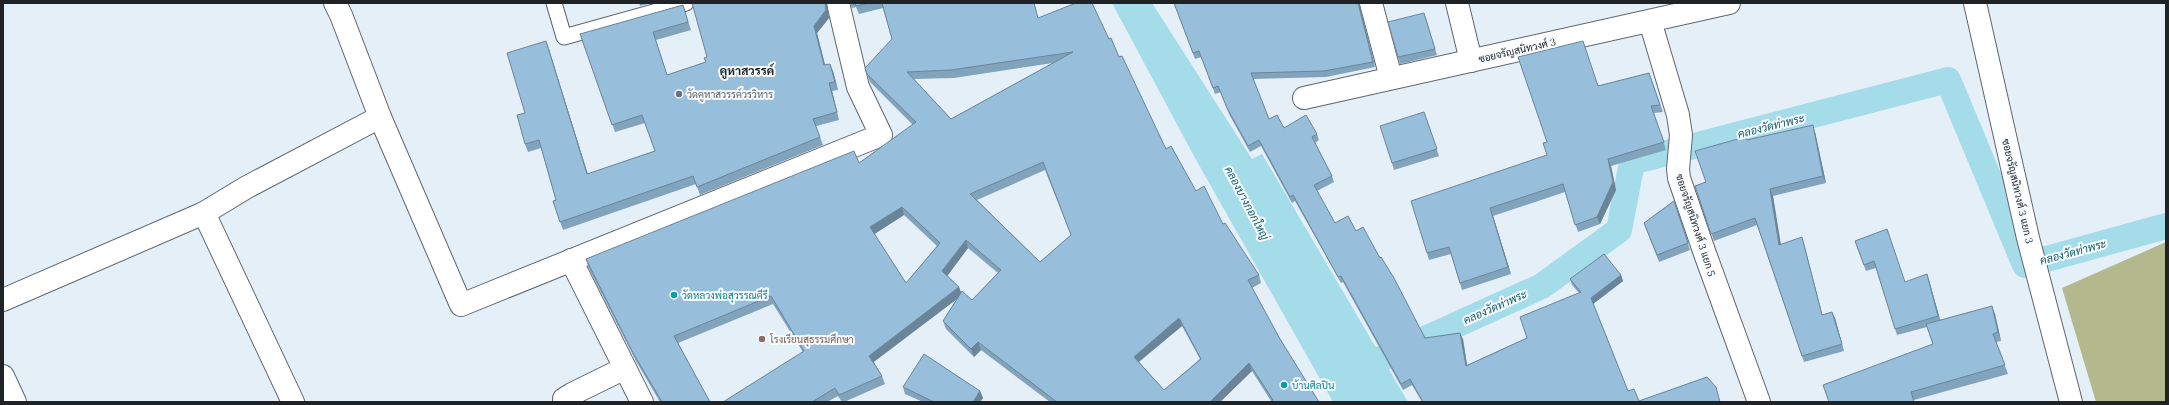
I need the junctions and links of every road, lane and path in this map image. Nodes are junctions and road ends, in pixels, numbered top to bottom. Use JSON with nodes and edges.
{"nodes":[{"id":1,"x":335,"y":3,"type":"edge"},
{"id":2,"x":554,"y":3,"type":"edge"},
{"id":3,"x":686,"y":3,"type":"edge"},
{"id":4,"x":838,"y":3,"type":"edge"},
{"id":5,"x":1371,"y":3,"type":"edge"},
{"id":6,"x":1457,"y":3,"type":"edge"},
{"id":7,"x":1729,"y":3,"type":"edge"},
{"id":8,"x":1975,"y":3,"type":"edge"},
{"id":9,"x":1692,"y":7,"type":"edge"},
{"id":10,"x":1650,"y":21,"type":"junction"},
{"id":11,"x":1471,"y":61,"type":"junction"},
{"id":12,"x":1391,"y":78,"type":"junction"},
{"id":13,"x":1304,"y":98,"type":"dead end"},
{"id":14,"x":380,"y":117,"type":"junction"},
{"id":15,"x":204,"y":214,"type":"junction"},
{"id":16,"x":570,"y":260,"type":"junction"},
{"id":17,"x":3,"y":300,"type":"edge"},
{"id":18,"x":625,"y":368,"type":"junction"},
{"id":19,"x":3,"y":376,"type":"edge"},
{"id":20,"x":15,"y":402,"type":"edge"},
{"id":21,"x":293,"y":402,"type":"edge"},
{"id":22,"x":564,"y":402,"type":"edge"},
{"id":23,"x":642,"y":402,"type":"edge"},
{"id":24,"x":1759,"y":402,"type":"edge"},
{"id":25,"x":2071,"y":402,"type":"edge"}],
"edges":[{"from":1,"to":14,"type":"street"},
{"from":2,"to":3,"type":"lane"},
{"from":4,"to":16,"type":"street"},
{"from":5,"to":12,"type":"street"},
{"from":6,"to":11,"type":"street"},
{"from":7,"to":9,"type":"street","name":"ซอยจรัญสนิทวงศ์ 3"},
{"from":8,"to":25,"type":"street","name":"ซอยจรัญสนิทวงศ์ 3 แยก 3"},
{"from":9,"to":10,"type":"street","name":"ซอยจรัญสนิทวงศ์ 3"},
{"from":10,"to":11,"type":"street","name":"ซอยจรัญสนิทวงศ์ 3"},
{"from":10,"to":24,"type":"street","name":"ซอยจรัญสนิทวงศ์ 3 แยก 5"},
{"from":11,"to":12,"type":"street","name":"ซอยจรัญสนิทวงศ์ 3"},
{"from":12,"to":13,"type":"street","name":"ซอยจรัญสนิทวงศ์ 3"},
{"from":14,"to":15,"type":"street"},
{"from":14,"to":16,"type":"street"},
{"from":15,"to":17,"type":"street"},
{"from":15,"to":21,"type":"street"},
{"from":16,"to":18,"type":"street"},
{"from":18,"to":22,"type":"street"},
{"from":18,"to":23,"type":"street"},
{"from":19,"to":20,"type":"street"}]}
